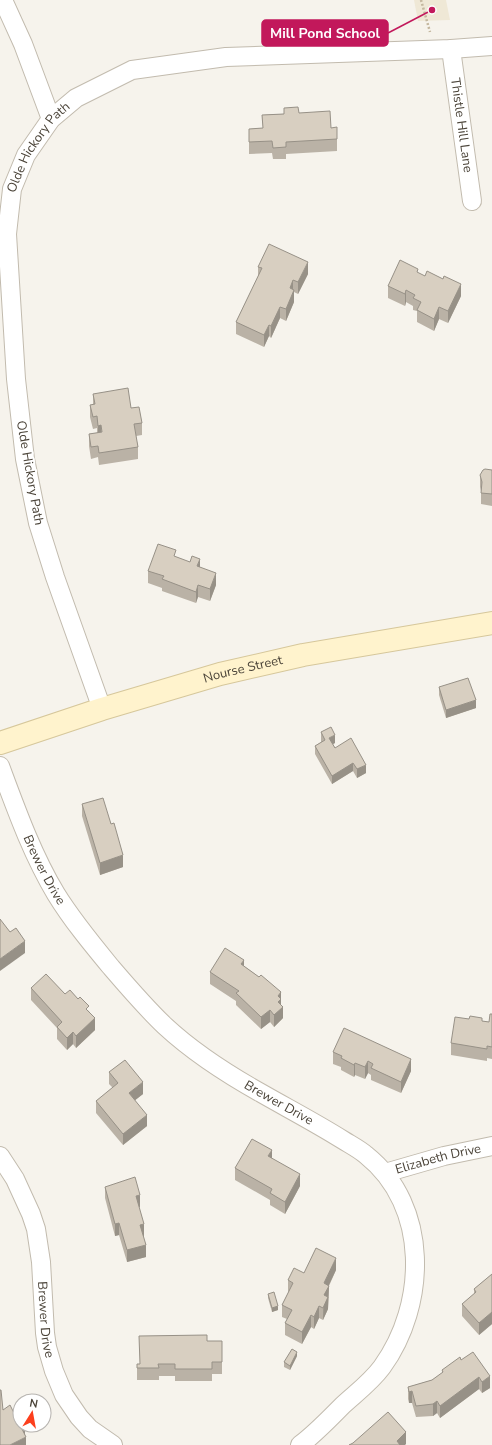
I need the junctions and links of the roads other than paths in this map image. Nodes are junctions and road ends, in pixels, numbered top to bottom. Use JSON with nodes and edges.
{"nodes":[{"id":1,"x":3,"y":0,"type":"edge"},
{"id":2,"x":492,"y":46,"type":"edge"},
{"id":3,"x":443,"y":49,"type":"junction"},
{"id":4,"x":51,"y":119,"type":"junction"},
{"id":5,"x":472,"y":201,"type":"dead end"},
{"id":6,"x":8,"y":382,"type":"edge"},
{"id":7,"x":492,"y":623,"type":"edge"},
{"id":8,"x":102,"y":709,"type":"junction"},
{"id":9,"x":0,"y":743,"type":"edge"},
{"id":10,"x":0,"y":766,"type":"edge"},
{"id":11,"x":492,"y":1146,"type":"edge"},
{"id":12,"x":0,"y":1156,"type":"edge"},
{"id":13,"x":385,"y":1173,"type":"junction"},
{"id":14,"x":113,"y":1445,"type":"edge"},
{"id":15,"x":300,"y":1445,"type":"edge"}],
"edges":[{"from":1,"to":4,"type":"street"},
{"from":2,"to":3,"type":"street","name":"Olde Hickory Path"},
{"from":3,"to":4,"type":"street","name":"Olde Hickory Path"},
{"from":3,"to":5,"type":"street","name":"Thistle Hill Lane"},
{"from":4,"to":6,"type":"street","name":"Olde Hickory Path"},
{"from":6,"to":8,"type":"street","name":"Olde Hickory Path"},
{"from":7,"to":8,"type":"main road","name":"Nourse Street"},
{"from":8,"to":9,"type":"main road","name":"Nourse Street"},
{"from":10,"to":13,"type":"street","name":"Brewer Drive"},
{"from":11,"to":13,"type":"street","name":"Elizabeth Drive"},
{"from":12,"to":14,"type":"street","name":"Brewer Drive"},
{"from":13,"to":15,"type":"street","name":"Brewer Drive"}]}
